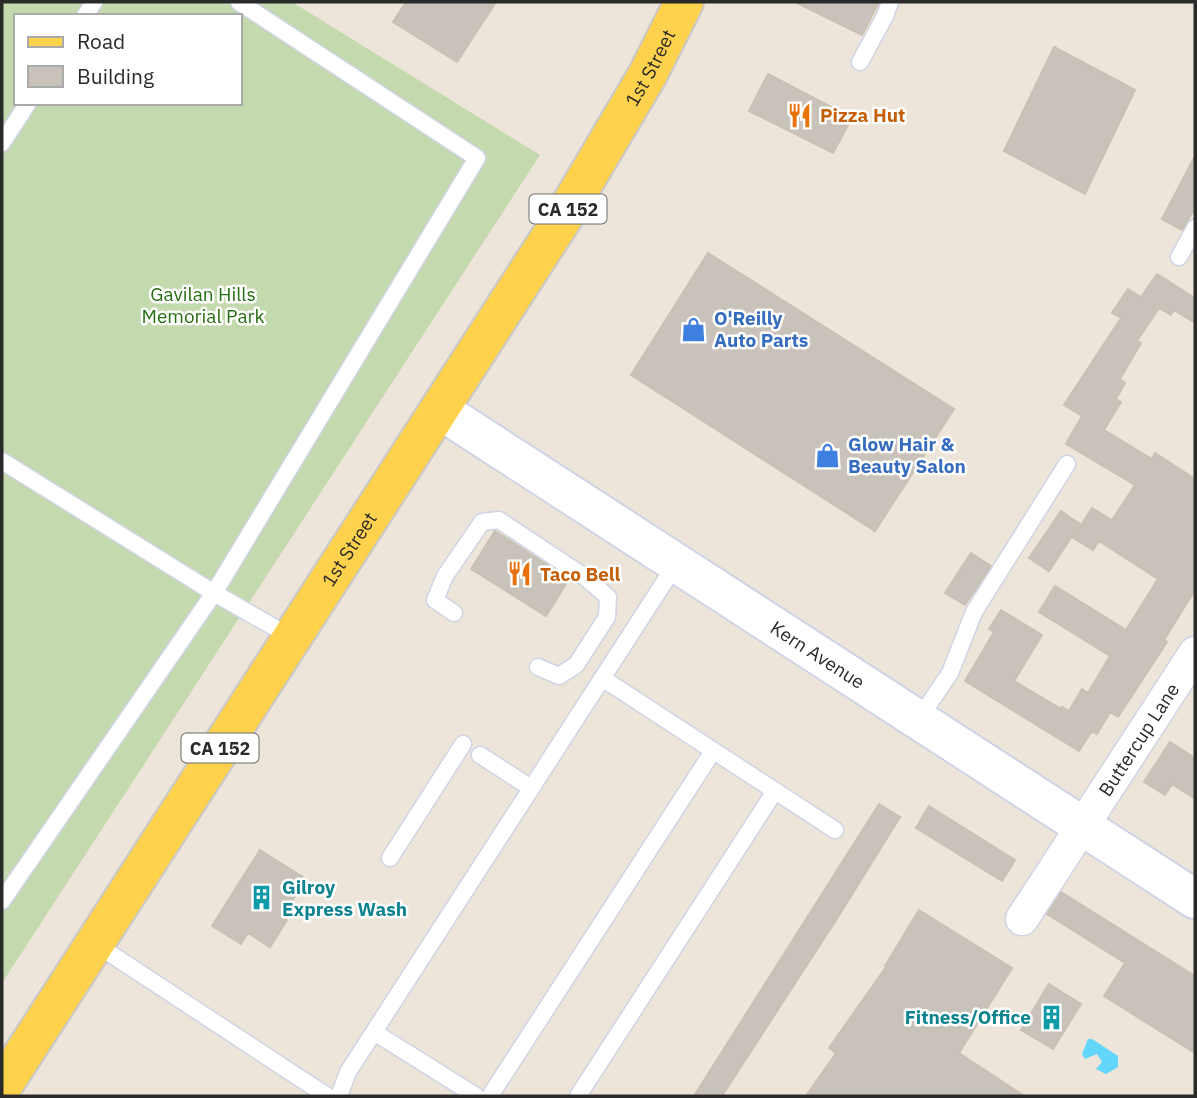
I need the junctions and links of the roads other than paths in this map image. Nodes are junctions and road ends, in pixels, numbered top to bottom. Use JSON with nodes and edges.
{"nodes":[{"id":1,"x":239,"y":2,"type":"edge"},
{"id":2,"x":684,"y":2,"type":"edge"},
{"id":3,"x":890,"y":2,"type":"edge"},
{"id":4,"x":860,"y":62,"type":"dead end"},
{"id":5,"x":27,"y":105,"type":"edge"},
{"id":6,"x":2,"y":143,"type":"edge"},
{"id":7,"x":1195,"y":228,"type":"edge"},
{"id":8,"x":1179,"y":257,"type":"dead end"},
{"id":9,"x":440,"y":410,"type":"junction"},
{"id":10,"x":2,"y":461,"type":"edge"},
{"id":11,"x":1067,"y":464,"type":"dead end"},
{"id":12,"x":676,"y":564,"type":"junction"},
{"id":13,"x":214,"y":593,"type":"junction"},
{"id":14,"x":454,"y":613,"type":"dead end"},
{"id":15,"x":291,"y":637,"type":"junction"},
{"id":16,"x":1195,"y":653,"type":"edge"},
{"id":17,"x":538,"y":667,"type":"dead end"},
{"id":18,"x":602,"y":678,"type":"junction"},
{"id":19,"x":918,"y":720,"type":"junction"},
{"id":20,"x":463,"y":744,"type":"dead end"},
{"id":21,"x":713,"y":751,"type":"junction"},
{"id":22,"x":481,"y":755,"type":"dead end"},
{"id":23,"x":531,"y":788,"type":"junction"},
{"id":24,"x":775,"y":791,"type":"junction"},
{"id":25,"x":1082,"y":826,"type":"junction"},
{"id":26,"x":835,"y":830,"type":"dead end"},
{"id":27,"x":390,"y":858,"type":"dead end"},
{"id":28,"x":1195,"y":899,"type":"edge"},
{"id":29,"x":2,"y":901,"type":"edge"},
{"id":30,"x":1023,"y":919,"type":"dead end"},
{"id":31,"x":94,"y":943,"type":"junction"},
{"id":32,"x":374,"y":1032,"type":"junction"},
{"id":33,"x":2,"y":1087,"type":"edge"},
{"id":34,"x":327,"y":1096,"type":"edge"},
{"id":35,"x":339,"y":1096,"type":"edge"},
{"id":36,"x":477,"y":1096,"type":"edge"},
{"id":37,"x":491,"y":1096,"type":"edge"},
{"id":38,"x":579,"y":1096,"type":"edge"}],
"edges":[{"from":1,"to":13,"type":"lane"},
{"from":2,"to":9,"type":"main road","name":"1st Street","number":"CA 152"},
{"from":3,"to":4,"type":"lane"},
{"from":5,"to":6,"type":"lane"},
{"from":7,"to":8,"type":"lane"},
{"from":9,"to":12,"type":"street","name":"Kern Avenue"},
{"from":9,"to":15,"type":"main road","name":"1st Street","number":"CA 152"},
{"from":10,"to":13,"type":"lane"},
{"from":11,"to":19,"type":"lane"},
{"from":12,"to":18,"type":"lane"},
{"from":12,"to":19,"type":"street","name":"Kern Avenue"},
{"from":13,"to":15,"type":"lane"},
{"from":13,"to":29,"type":"lane"},
{"from":14,"to":17,"type":"lane"},
{"from":15,"to":31,"type":"main road","name":"1st Street","number":"CA 152"},
{"from":16,"to":25,"type":"street","name":"Buttercup Lane"},
{"from":18,"to":21,"type":"lane"},
{"from":18,"to":23,"type":"lane"},
{"from":19,"to":25,"type":"street","name":"Kern Avenue"},
{"from":20,"to":27,"type":"lane"},
{"from":21,"to":24,"type":"lane"},
{"from":21,"to":37,"type":"lane"},
{"from":22,"to":23,"type":"lane"},
{"from":23,"to":32,"type":"lane"},
{"from":24,"to":26,"type":"lane"},
{"from":24,"to":38,"type":"lane"},
{"from":25,"to":28,"type":"street","name":"Kern Avenue"},
{"from":25,"to":30,"type":"street","name":"Buttercup Lane"},
{"from":31,"to":33,"type":"main road","name":"1st Street","number":"CA 152"},
{"from":31,"to":34,"type":"lane"},
{"from":32,"to":35,"type":"lane"},
{"from":32,"to":36,"type":"lane"}]}
